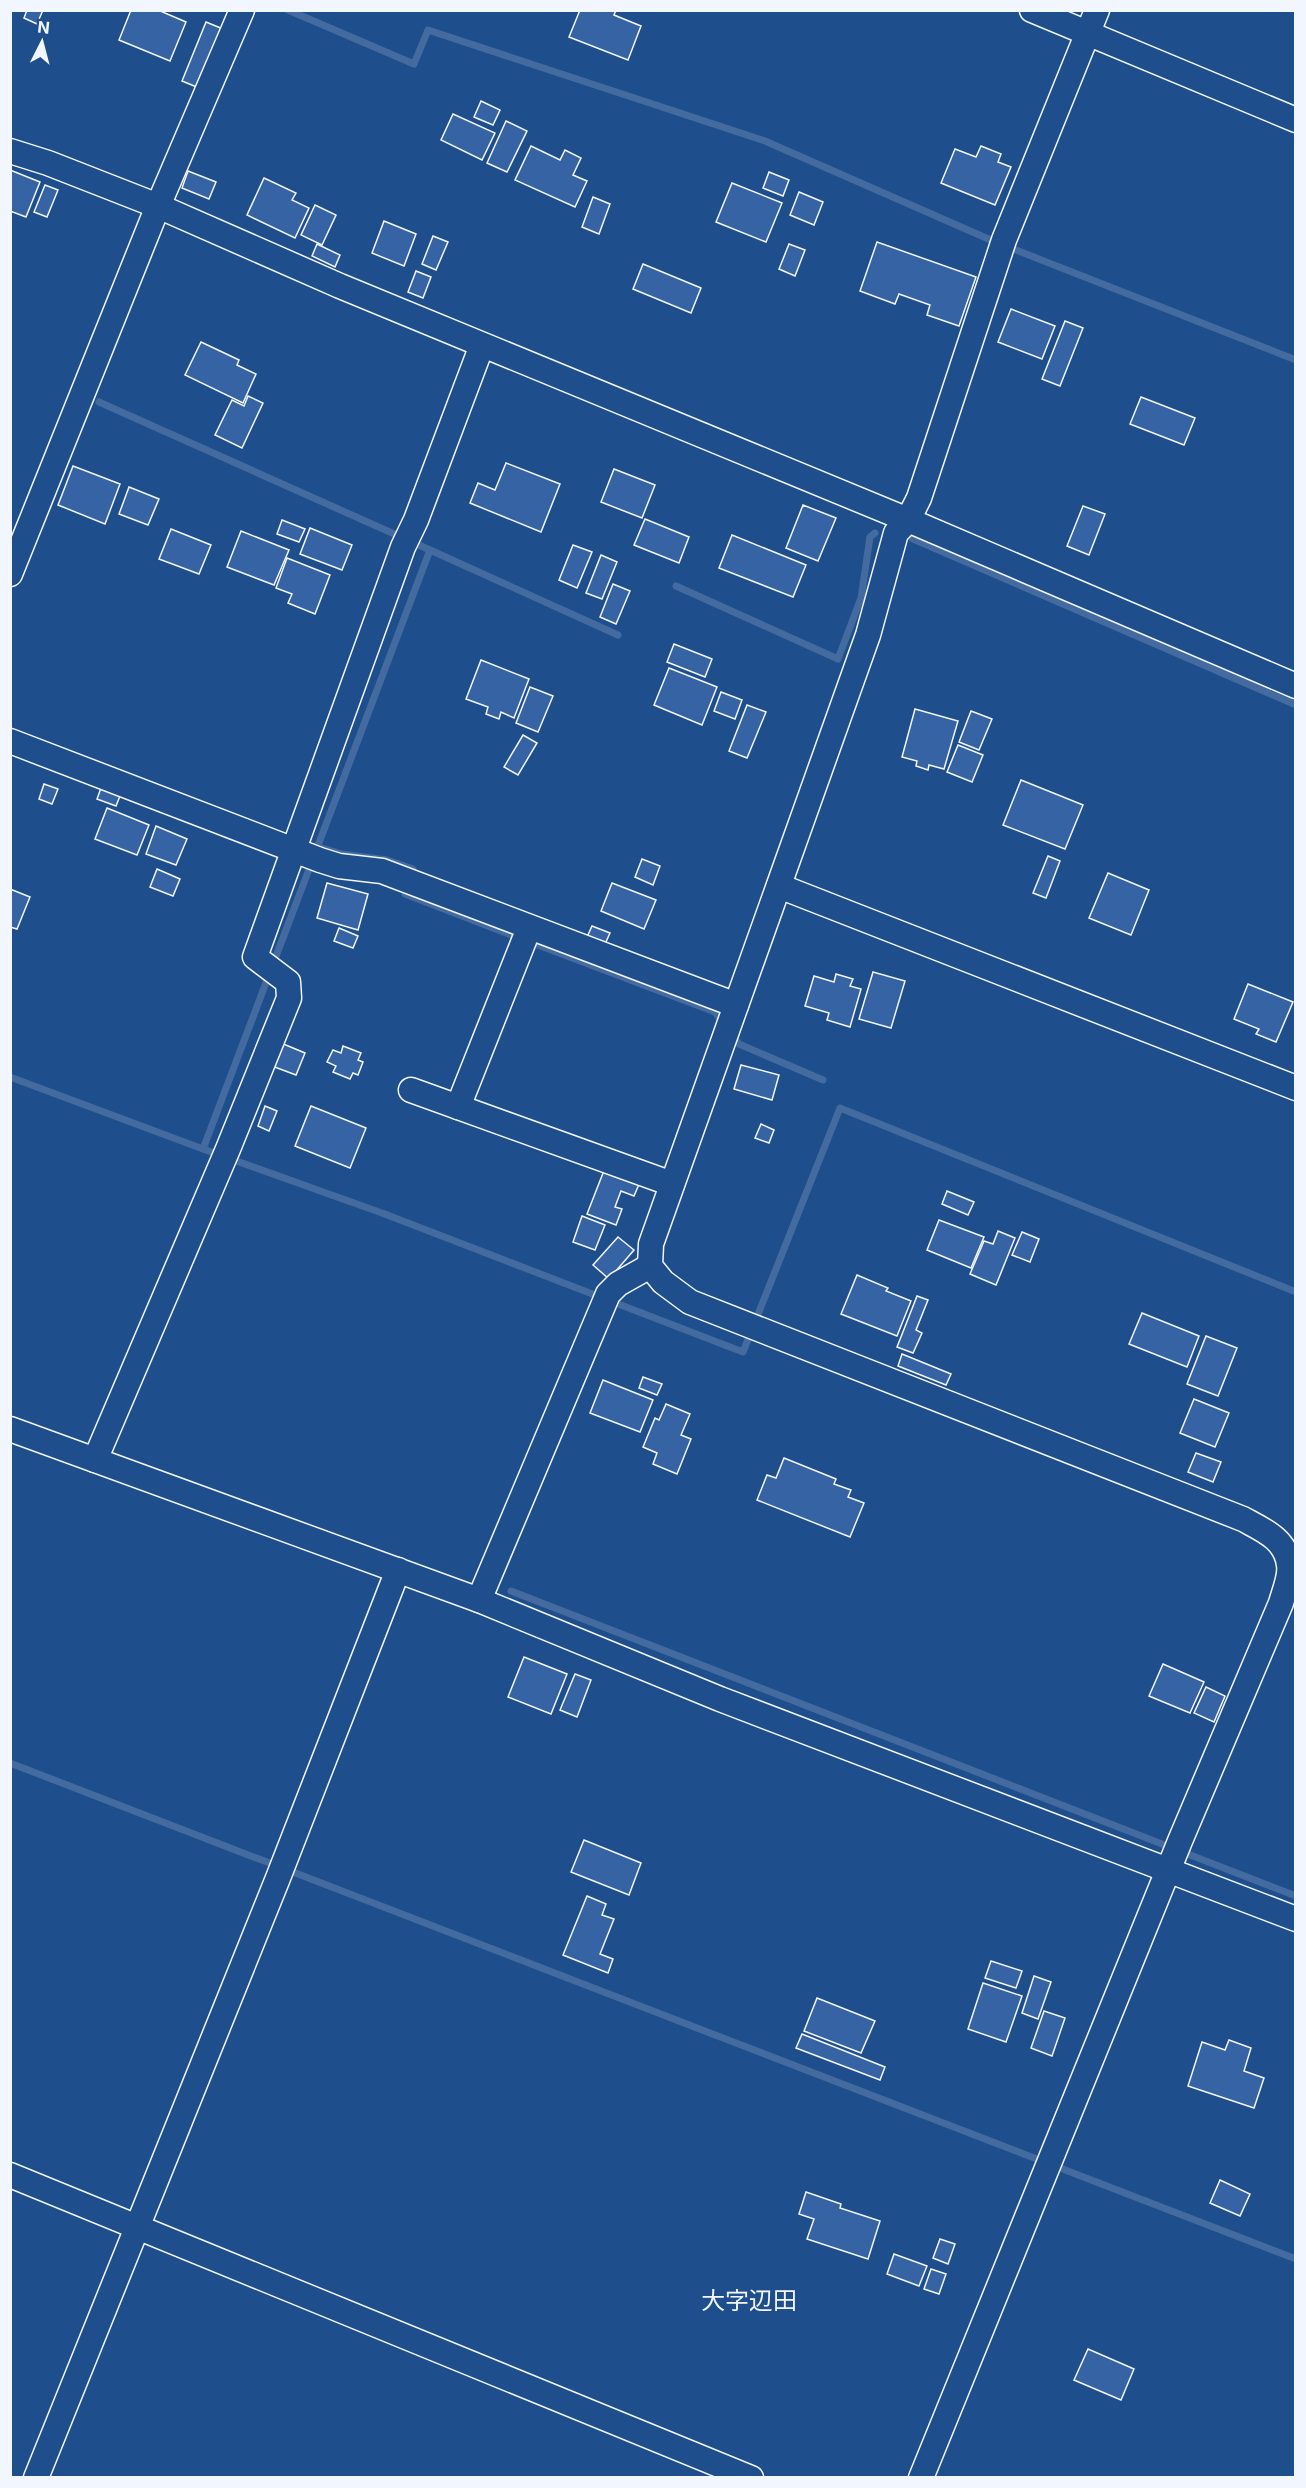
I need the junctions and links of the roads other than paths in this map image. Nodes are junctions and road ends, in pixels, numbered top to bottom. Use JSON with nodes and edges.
{"nodes":[{"id":1,"x":242,"y":10,"type":"edge"},
{"id":2,"x":1032,"y":10,"type":"edge"},
{"id":3,"x":1097,"y":10,"type":"edge"},
{"id":4,"x":1088,"y":34,"type":"junction"},
{"id":5,"x":1296,"y":120,"type":"edge"},
{"id":6,"x":10,"y":151,"type":"edge"},
{"id":7,"x":158,"y":206,"type":"junction"},
{"id":8,"x":482,"y":345,"type":"junction"},
{"id":9,"x":908,"y":520,"type":"junction"},
{"id":10,"x":10,"y":574,"type":"edge"},
{"id":11,"x":1296,"y":686,"type":"edge"},
{"id":12,"x":10,"y":741,"type":"edge"},
{"id":13,"x":308,"y":855,"type":"junction"},
{"id":14,"x":778,"y":886,"type":"junction"},
{"id":15,"x":526,"y":937,"type":"junction"},
{"id":16,"x":730,"y":1021,"type":"junction"},
{"id":17,"x":1296,"y":1088,"type":"edge"},
{"id":18,"x":411,"y":1090,"type":"dead end"},
{"id":19,"x":458,"y":1107,"type":"junction"},
{"id":20,"x":672,"y":1184,"type":"junction"},
{"id":21,"x":650,"y":1266,"type":"junction"},
{"id":22,"x":10,"y":1430,"type":"edge"},
{"id":23,"x":95,"y":1460,"type":"junction"},
{"id":24,"x":1291,"y":1542,"type":"edge"},
{"id":25,"x":398,"y":1570,"type":"junction"},
{"id":26,"x":479,"y":1600,"type":"junction"},
{"id":27,"x":1174,"y":1856,"type":"junction"},
{"id":28,"x":1296,"y":1919,"type":"edge"},
{"id":29,"x":10,"y":2175,"type":"edge"},
{"id":30,"x":136,"y":2226,"type":"junction"},
{"id":31,"x":36,"y":2478,"type":"edge"},
{"id":32,"x":751,"y":2478,"type":"edge"},
{"id":33,"x":921,"y":2478,"type":"edge"}],
"edges":[{"from":1,"to":7,"type":"street"},
{"from":2,"to":4,"type":"street"},
{"from":3,"to":4,"type":"street"},
{"from":4,"to":5,"type":"street"},
{"from":4,"to":9,"type":"street"},
{"from":6,"to":7,"type":"street"},
{"from":7,"to":8,"type":"street"},
{"from":7,"to":10,"type":"street"},
{"from":8,"to":9,"type":"street"},
{"from":8,"to":13,"type":"street"},
{"from":9,"to":11,"type":"street"},
{"from":9,"to":14,"type":"street"},
{"from":12,"to":13,"type":"street"},
{"from":13,"to":15,"type":"street"},
{"from":13,"to":23,"type":"street"},
{"from":14,"to":16,"type":"street"},
{"from":14,"to":17,"type":"street"},
{"from":15,"to":16,"type":"street"},
{"from":15,"to":19,"type":"street"},
{"from":16,"to":20,"type":"street"},
{"from":18,"to":19,"type":"street"},
{"from":19,"to":20,"type":"street"},
{"from":20,"to":21,"type":"street"},
{"from":21,"to":24,"type":"street"},
{"from":21,"to":26,"type":"street"},
{"from":22,"to":23,"type":"street"},
{"from":23,"to":25,"type":"street"},
{"from":24,"to":27,"type":"street"},
{"from":25,"to":26,"type":"street"},
{"from":25,"to":30,"type":"street"},
{"from":26,"to":27,"type":"street"},
{"from":27,"to":28,"type":"street"},
{"from":27,"to":33,"type":"street"},
{"from":29,"to":30,"type":"street"},
{"from":30,"to":31,"type":"street"},
{"from":30,"to":32,"type":"street"}]}
